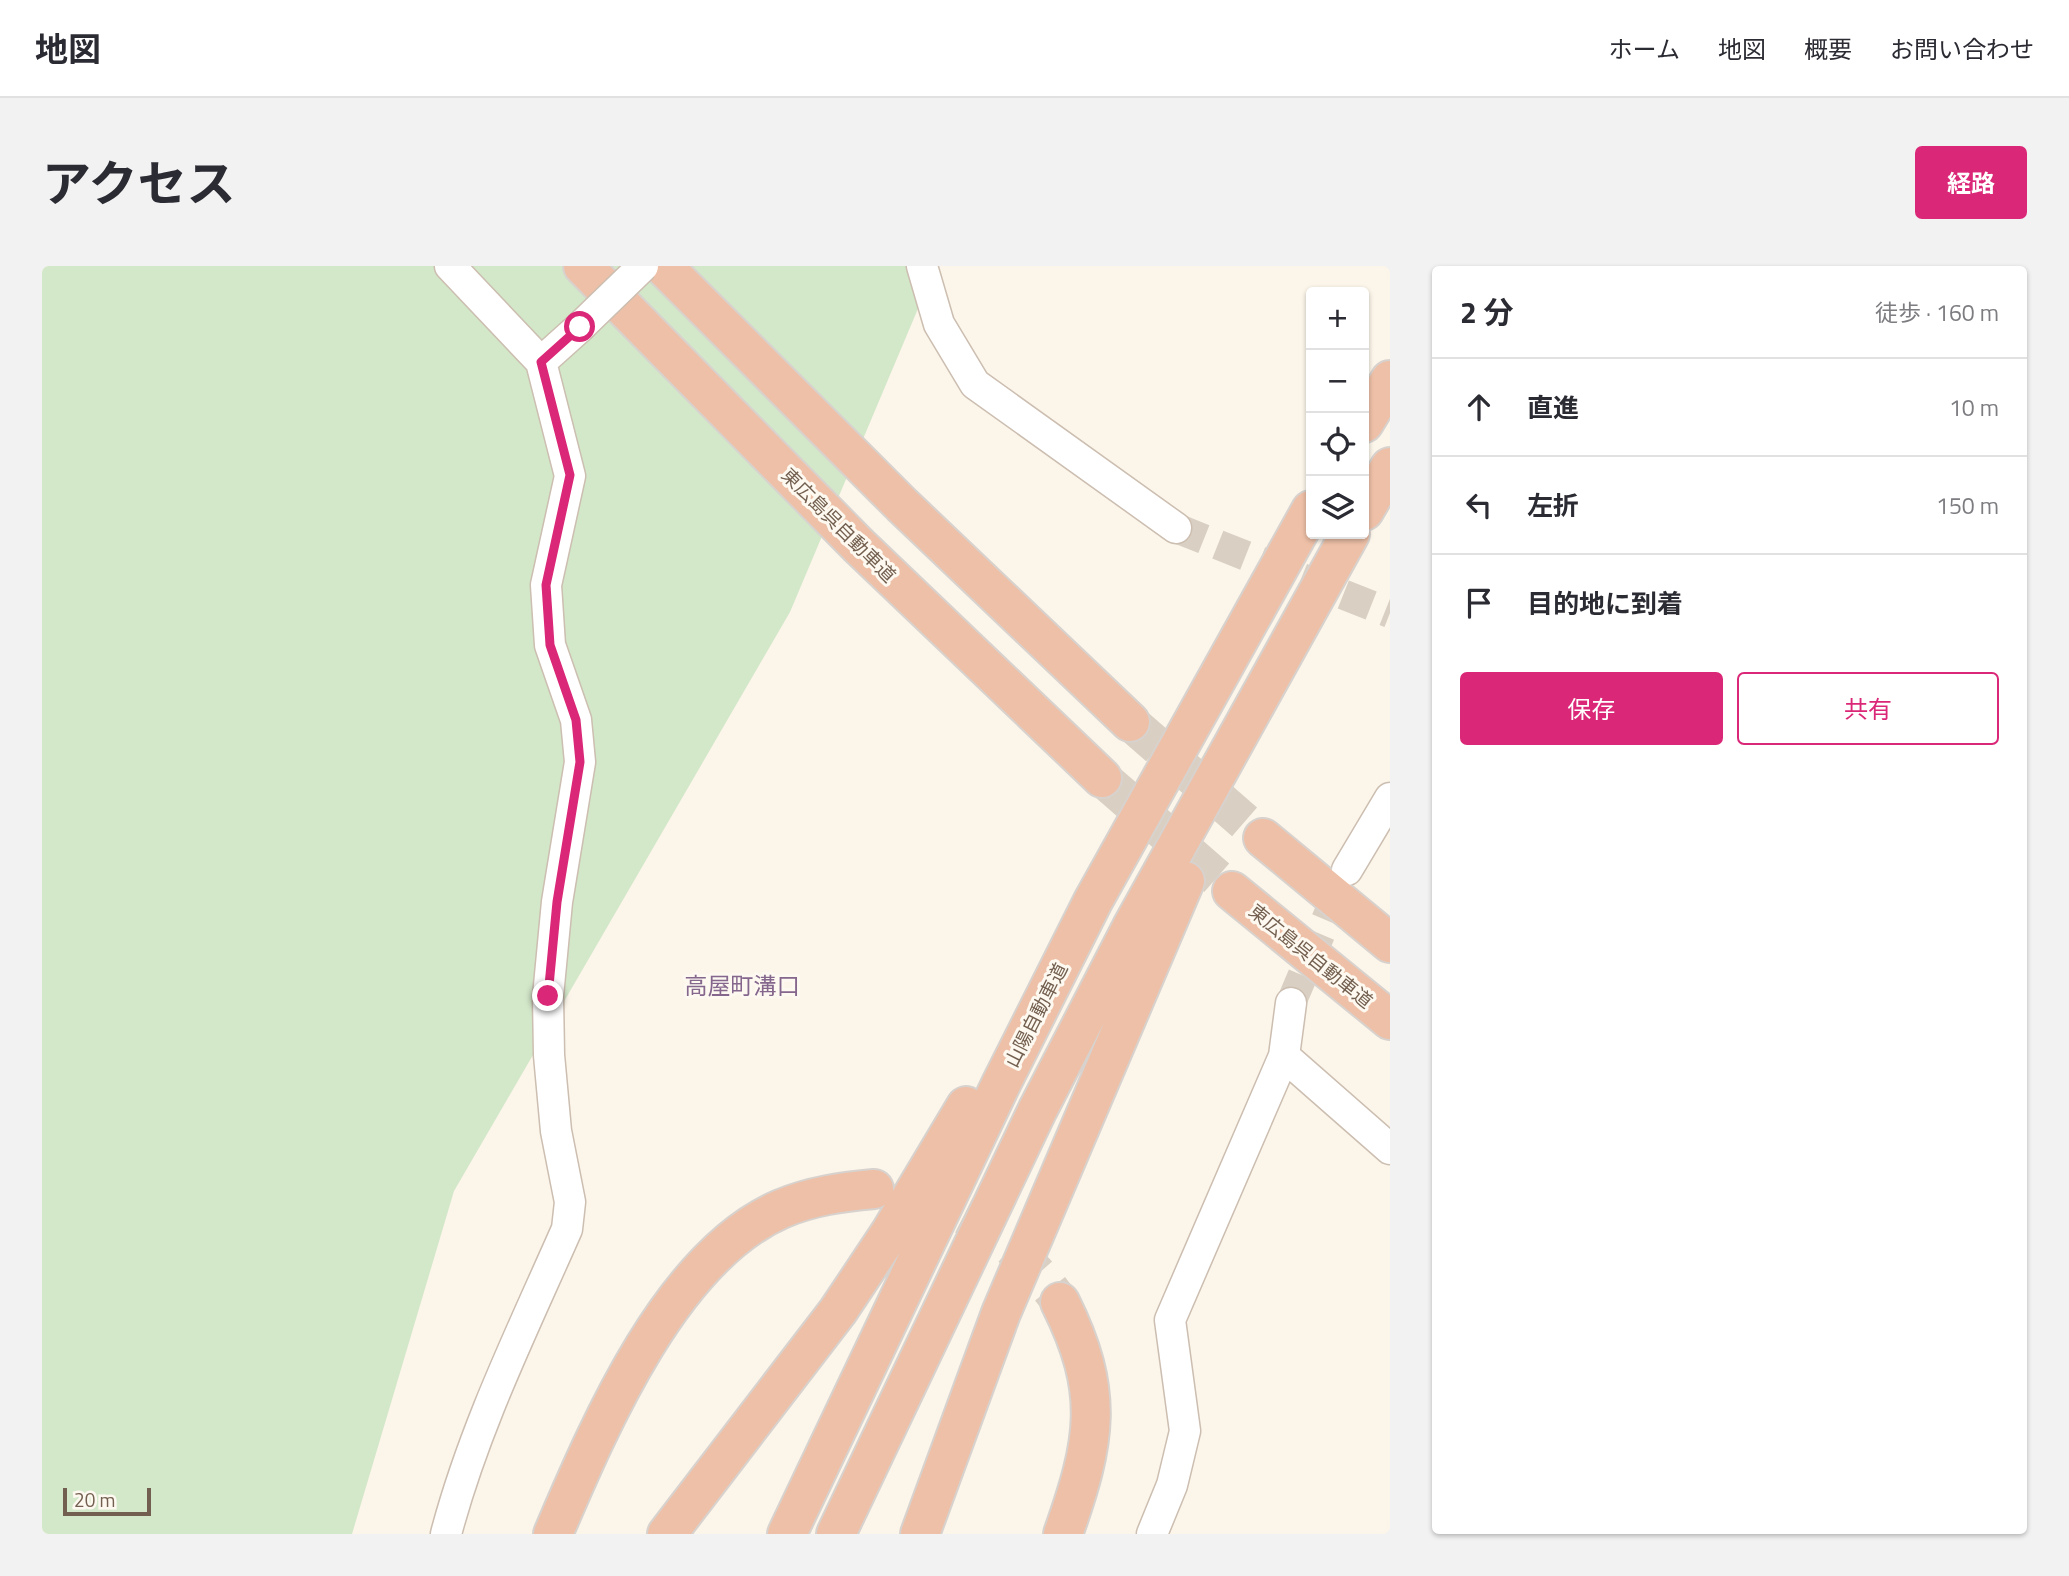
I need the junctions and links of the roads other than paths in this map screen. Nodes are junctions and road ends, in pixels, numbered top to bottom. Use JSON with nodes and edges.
{"nodes":[{"id":1,"x":450,"y":266,"type":"edge"},
{"id":2,"x":583,"y":266,"type":"edge"},
{"id":3,"x":643,"y":266,"type":"edge"},
{"id":4,"x":663,"y":266,"type":"edge"},
{"id":5,"x":922,"y":266,"type":"edge"},
{"id":6,"x":541,"y":362,"type":"junction"},
{"id":7,"x":1390,"y":380,"type":"edge"},
{"id":8,"x":1369,"y":415,"type":"edge"},
{"id":9,"x":1390,"y":467,"type":"edge"},
{"id":10,"x":1369,"y":503,"type":"edge"},
{"id":11,"x":1306,"y":519,"type":"edge"},
{"id":12,"x":1176,"y":528,"type":"tunnel mouth"},
{"id":13,"x":1344,"y":545,"type":"edge"},
{"id":14,"x":1130,"y":722,"type":"tunnel mouth"},
{"id":15,"x":1101,"y":778,"type":"tunnel mouth"},
{"id":16,"x":1390,"y":798,"type":"edge"},
{"id":17,"x":1263,"y":838,"type":"tunnel mouth"},
{"id":18,"x":1347,"y":870,"type":"tunnel mouth"},
{"id":19,"x":1232,"y":891,"type":"tunnel mouth"},
{"id":20,"x":1390,"y":943,"type":"edge"},
{"id":21,"x":1044,"y":999,"type":"junction"},
{"id":22,"x":1291,"y":1003,"type":"tunnel mouth"},
{"id":23,"x":1381,"y":1014,"type":"edge"},
{"id":24,"x":1284,"y":1056,"type":"junction"},
{"id":25,"x":1390,"y":1149,"type":"edge"},
{"id":26,"x":874,"y":1189,"type":"tunnel mouth"},
{"id":27,"x":1060,"y":1302,"type":"tunnel mouth"},
{"id":28,"x":446,"y":1534,"type":"edge"},
{"id":29,"x":553,"y":1534,"type":"edge"},
{"id":30,"x":667,"y":1534,"type":"edge"},
{"id":31,"x":787,"y":1534,"type":"edge"},
{"id":32,"x":836,"y":1534,"type":"edge"},
{"id":33,"x":920,"y":1534,"type":"edge"},
{"id":34,"x":1063,"y":1534,"type":"edge"},
{"id":35,"x":1152,"y":1534,"type":"edge"}],
"edges":[{"from":1,"to":6,"type":"street"},
{"from":2,"to":15,"type":"highway","name":"東広島呉自動車道"},
{"from":3,"to":6,"type":"street","bridge":true},
{"from":4,"to":14,"type":"highway"},
{"from":5,"to":12,"type":"street"},
{"from":6,"to":28,"type":"street"},
{"from":7,"to":8,"type":"highway"},
{"from":9,"to":10,"type":"highway"},
{"from":11,"to":21,"type":"highway","name":"山陽自動車道"},
{"from":13,"to":32,"type":"highway"},
{"from":13,"to":33,"type":"highway"},
{"from":16,"to":18,"type":"street"},
{"from":17,"to":20,"type":"highway"},
{"from":19,"to":23,"type":"highway","name":"東広島呉自動車道"},
{"from":21,"to":30,"type":"highway"},
{"from":21,"to":31,"type":"highway","name":"山陽自動車道"},
{"from":22,"to":24,"type":"street"},
{"from":24,"to":25,"type":"street"},
{"from":24,"to":35,"type":"street"},
{"from":26,"to":29,"type":"highway"},
{"from":27,"to":34,"type":"highway"}]}
